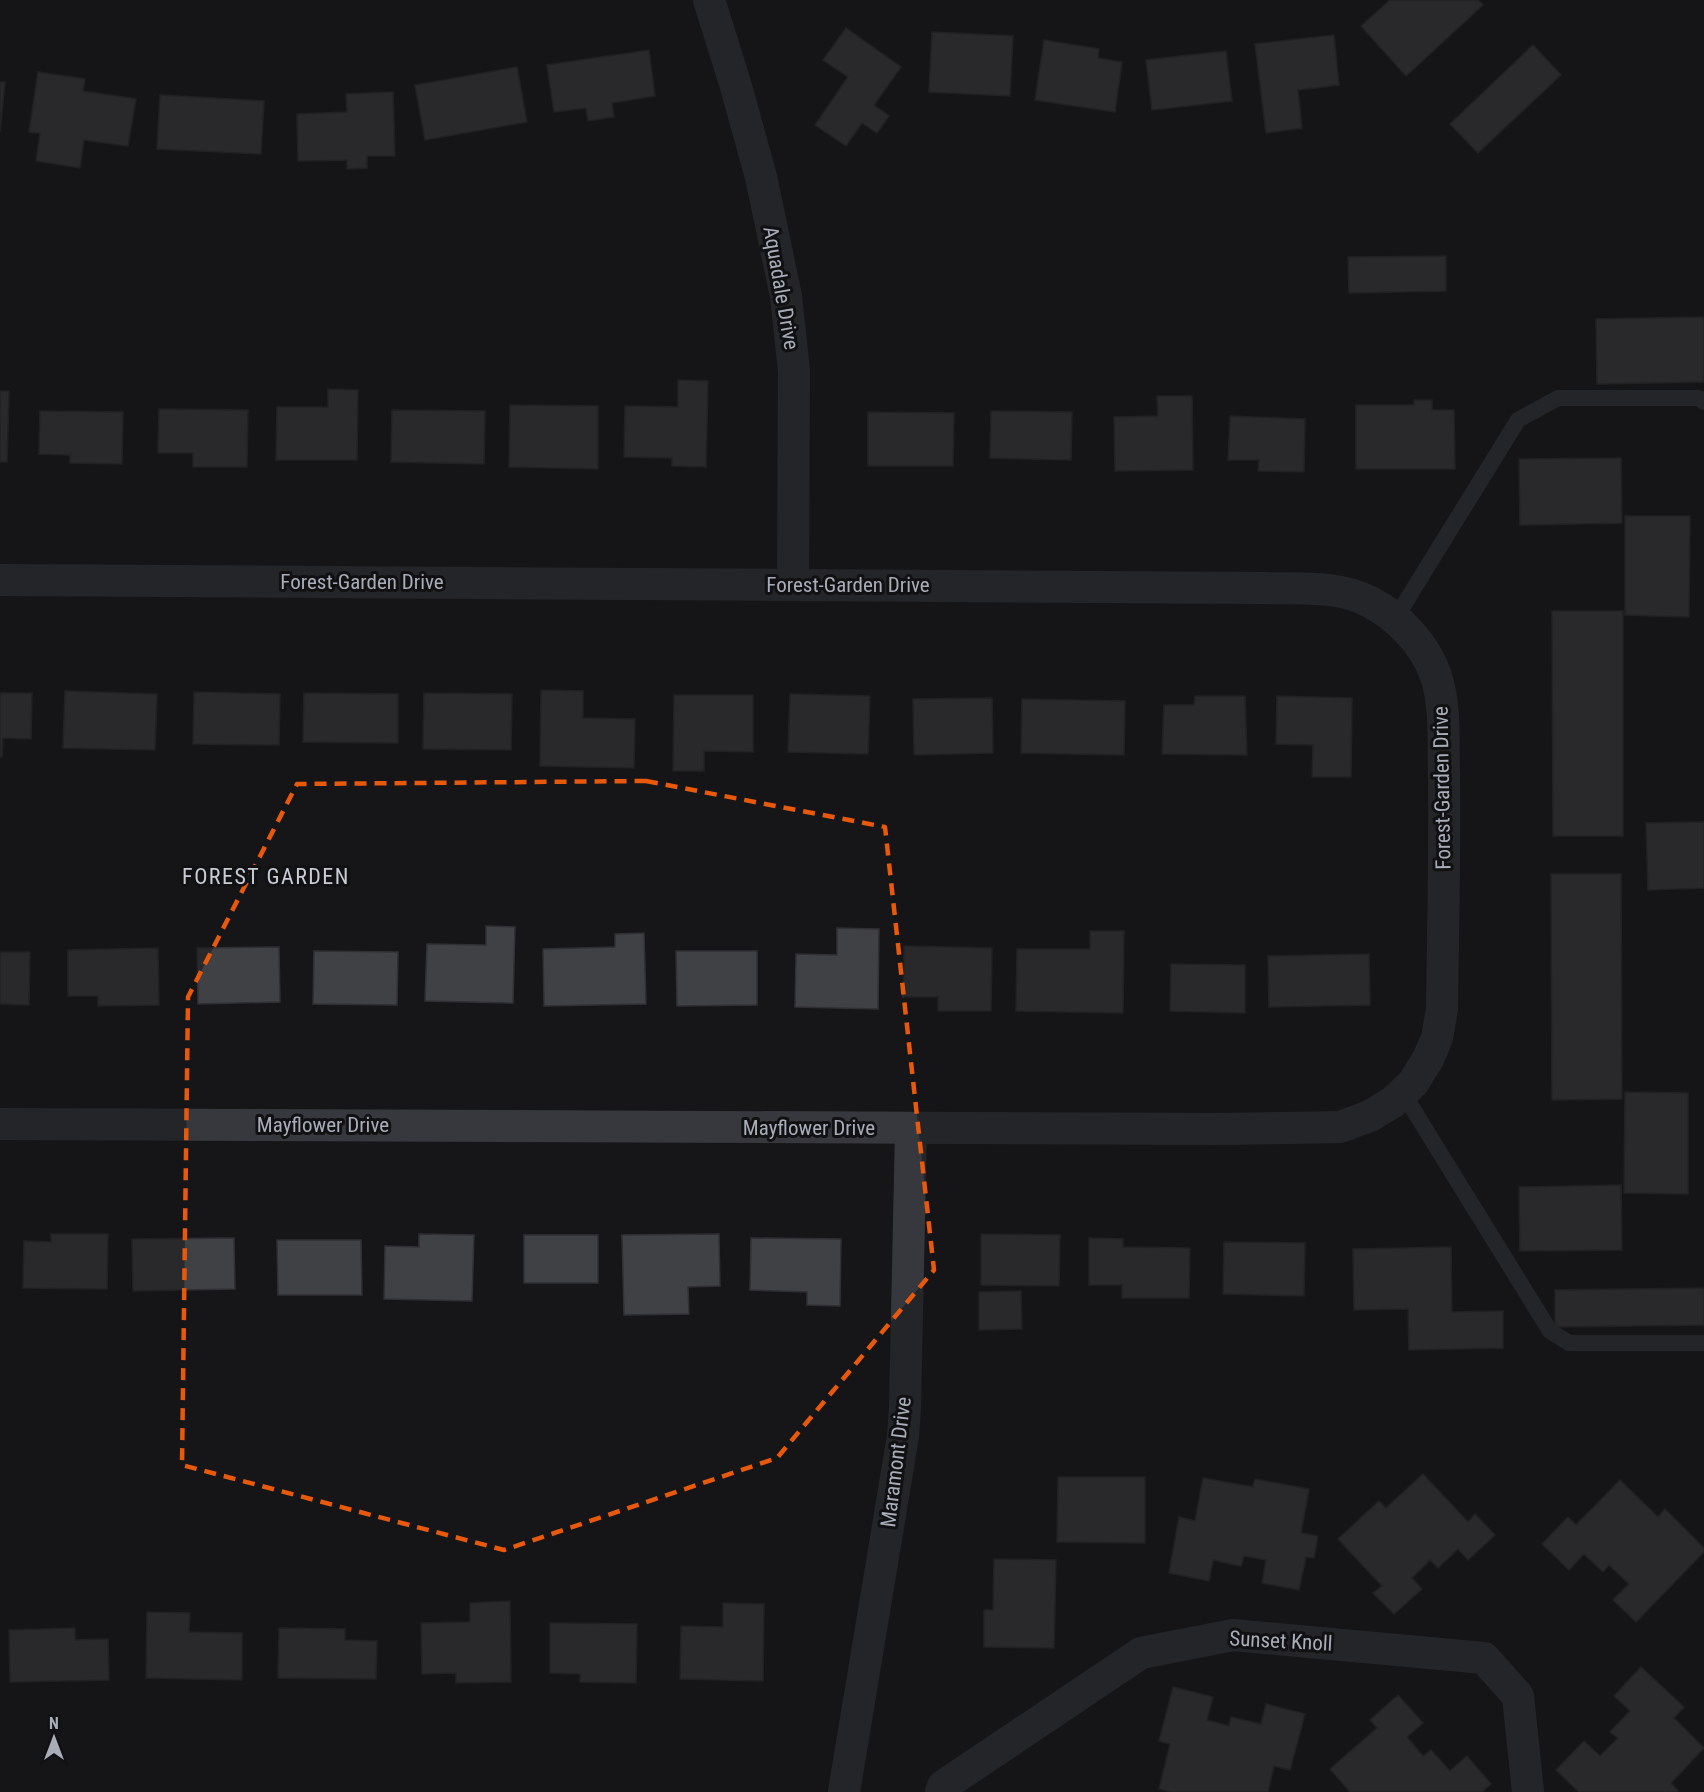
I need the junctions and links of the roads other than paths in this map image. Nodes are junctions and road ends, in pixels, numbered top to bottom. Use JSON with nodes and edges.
{"nodes":[{"id":1,"x":709,"y":0,"type":"edge"},
{"id":2,"x":1704,"y":402,"type":"edge"},
{"id":3,"x":0,"y":580,"type":"edge"},
{"id":4,"x":793,"y":584,"type":"junction"},
{"id":5,"x":1395,"y":619,"type":"junction"},
{"id":6,"x":1443,"y":899,"type":"joint"},
{"id":7,"x":1403,"y":1093,"type":"junction"},
{"id":8,"x":0,"y":1124,"type":"edge"},
{"id":9,"x":911,"y":1128,"type":"junction"},
{"id":10,"x":1704,"y":1343,"type":"edge"},
{"id":11,"x":844,"y":1792,"type":"edge"},
{"id":12,"x":940,"y":1792,"type":"edge"},
{"id":13,"x":1528,"y":1792,"type":"edge"}],
"edges":[{"from":1,"to":4,"type":"street","name":"Aquadale Drive"},
{"from":2,"to":5,"type":"lane"},
{"from":3,"to":4,"type":"street","name":"Forest-Garden Drive"},
{"from":4,"to":5,"type":"street","name":"Forest-Garden Drive"},
{"from":5,"to":6,"type":"street","name":"Forest-Garden Drive"},
{"from":6,"to":7,"type":"street","name":"Mayflower Drive"},
{"from":7,"to":9,"type":"street","name":"Mayflower Drive"},
{"from":7,"to":10,"type":"lane"},
{"from":8,"to":9,"type":"street","name":"Mayflower Drive"},
{"from":9,"to":11,"type":"street","name":"Maramont Drive"},
{"from":12,"to":13,"type":"street","name":"Sunset Knoll"}]}
